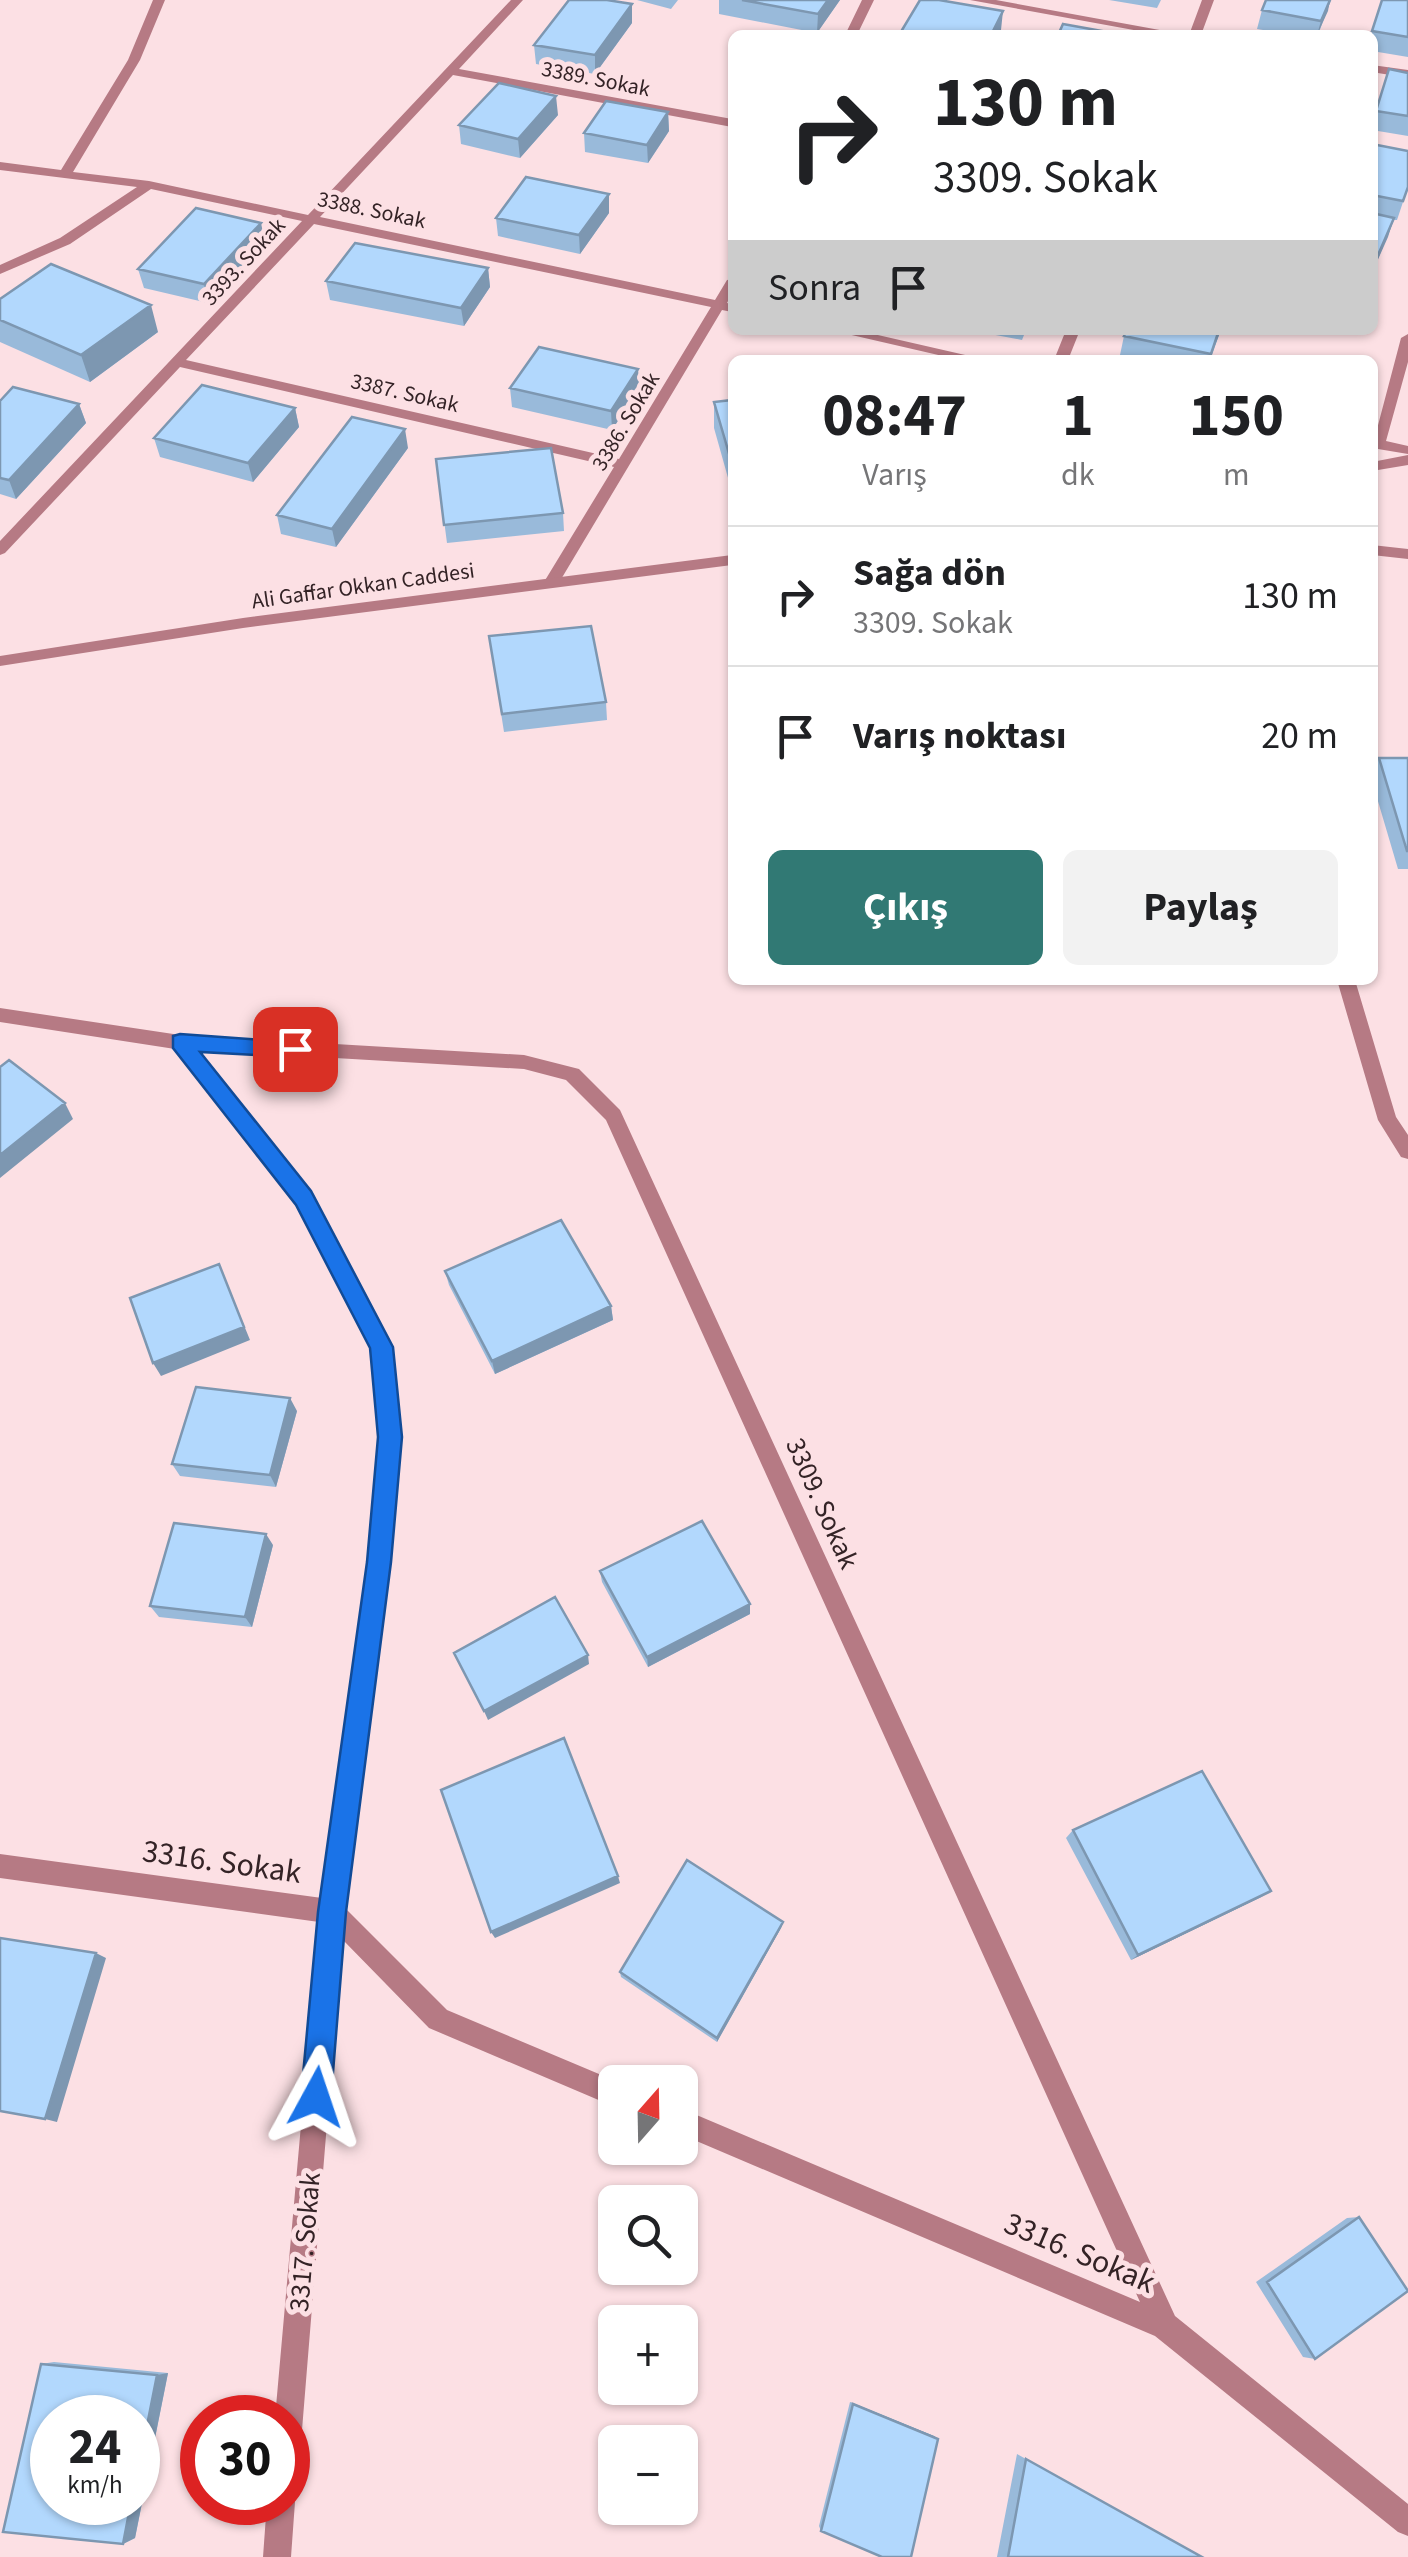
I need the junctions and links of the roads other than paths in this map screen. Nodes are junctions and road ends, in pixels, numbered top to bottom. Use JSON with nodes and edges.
{"nodes":[{"id":1,"x":159,"y":0,"type":"edge"},
{"id":2,"x":517,"y":0,"type":"edge"},
{"id":3,"x":868,"y":0,"type":"edge"},
{"id":4,"x":976,"y":0,"type":"edge"},
{"id":5,"x":1208,"y":0,"type":"edge"},
{"id":6,"x":853,"y":30,"type":"edge"},
{"id":7,"x":1152,"y":30,"type":"edge"},
{"id":8,"x":1198,"y":30,"type":"edge"},
{"id":9,"x":1378,"y":69,"type":"edge"},
{"id":10,"x":452,"y":71,"type":"junction"},
{"id":11,"x":1408,"y":74,"type":"edge"},
{"id":12,"x":728,"y":123,"type":"edge"},
{"id":13,"x":0,"y":166,"type":"edge"},
{"id":14,"x":64,"y":174,"type":"junction"},
{"id":15,"x":149,"y":185,"type":"junction"},
{"id":16,"x":309,"y":219,"type":"junction"},
{"id":17,"x":0,"y":270,"type":"edge"},
{"id":18,"x":727,"y":307,"type":"edge"},
{"id":19,"x":862,"y":335,"type":"edge"},
{"id":20,"x":1408,"y":338,"type":"edge"},
{"id":21,"x":956,"y":355,"type":"edge"},
{"id":22,"x":177,"y":362,"type":"junction"},
{"id":23,"x":1378,"y":433,"type":"edge"},
{"id":24,"x":1378,"y":444,"type":"edge"},
{"id":25,"x":1408,"y":450,"type":"edge"},
{"id":26,"x":1408,"y":460,"type":"edge"},
{"id":27,"x":624,"y":466,"type":"junction"},
{"id":28,"x":1378,"y":466,"type":"edge"},
{"id":29,"x":0,"y":550,"type":"edge"},
{"id":30,"x":1378,"y":551,"type":"edge"},
{"id":31,"x":1408,"y":554,"type":"edge"},
{"id":32,"x":728,"y":560,"type":"edge"},
{"id":33,"x":552,"y":582,"type":"junction"},
{"id":34,"x":0,"y":661,"type":"edge"},
{"id":35,"x":1348,"y":985,"type":"edge"},
{"id":36,"x":0,"y":1015,"type":"edge"},
{"id":37,"x":180,"y":1042,"type":"junction"},
{"id":38,"x":1408,"y":1151,"type":"edge"},
{"id":39,"x":0,"y":1866,"type":"edge"},
{"id":40,"x":332,"y":1912,"type":"junction"},
{"id":41,"x":598,"y":2087,"type":"edge"},
{"id":42,"x":698,"y":2130,"type":"edge"},
{"id":43,"x":1165,"y":2326,"type":"junction"},
{"id":44,"x":291,"y":2395,"type":"edge"},
{"id":45,"x":1408,"y":2522,"type":"edge"},
{"id":46,"x":279,"y":2525,"type":"edge"},
{"id":47,"x":277,"y":2557,"type":"edge"}],
"edges":[{"from":1,"to":14,"type":"street"},
{"from":2,"to":10,"type":"street","name":"3393. Sokak"},
{"from":3,"to":6,"type":"street"},
{"from":4,"to":7,"type":"street"},
{"from":5,"to":8,"type":"street"},
{"from":9,"to":11,"type":"street"},
{"from":10,"to":12,"type":"street","name":"3389. Sokak"},
{"from":10,"to":16,"type":"street","name":"3393. Sokak"},
{"from":13,"to":14,"type":"street","name":"3388. Sokak"},
{"from":14,"to":15,"type":"street","name":"3388. Sokak"},
{"from":15,"to":16,"type":"street","name":"3388. Sokak"},
{"from":15,"to":17,"type":"street"},
{"from":16,"to":18,"type":"street","name":"3388. Sokak"},
{"from":16,"to":22,"type":"street","name":"3393. Sokak"},
{"from":18,"to":27,"type":"street","name":"3386. Sokak"},
{"from":19,"to":21,"type":"street"},
{"from":20,"to":23,"type":"street"},
{"from":22,"to":27,"type":"street","name":"3387. Sokak"},
{"from":22,"to":29,"type":"street","name":"3393. Sokak"},
{"from":24,"to":25,"type":"street"},
{"from":26,"to":28,"type":"street"},
{"from":27,"to":33,"type":"street","name":"3386. Sokak"},
{"from":30,"to":31,"type":"street"},
{"from":32,"to":33,"type":"street","name":"Ali Gaffar Okkan Caddesi"},
{"from":33,"to":34,"type":"street","name":"Ali Gaffar Okkan Caddesi"},
{"from":35,"to":38,"type":"street"},
{"from":36,"to":37,"type":"street"},
{"from":37,"to":40,"type":"street","name":"3317. Sokak"},
{"from":37,"to":43,"type":"street","name":"3309. Sokak"},
{"from":39,"to":40,"type":"street","name":"3316. Sokak"},
{"from":40,"to":41,"type":"street","name":"3316. Sokak"},
{"from":40,"to":44,"type":"street","name":"3317. Sokak"},
{"from":42,"to":43,"type":"street","name":"3316. Sokak"},
{"from":43,"to":45,"type":"street","name":"3316. Sokak"},
{"from":46,"to":47,"type":"street"}]}
